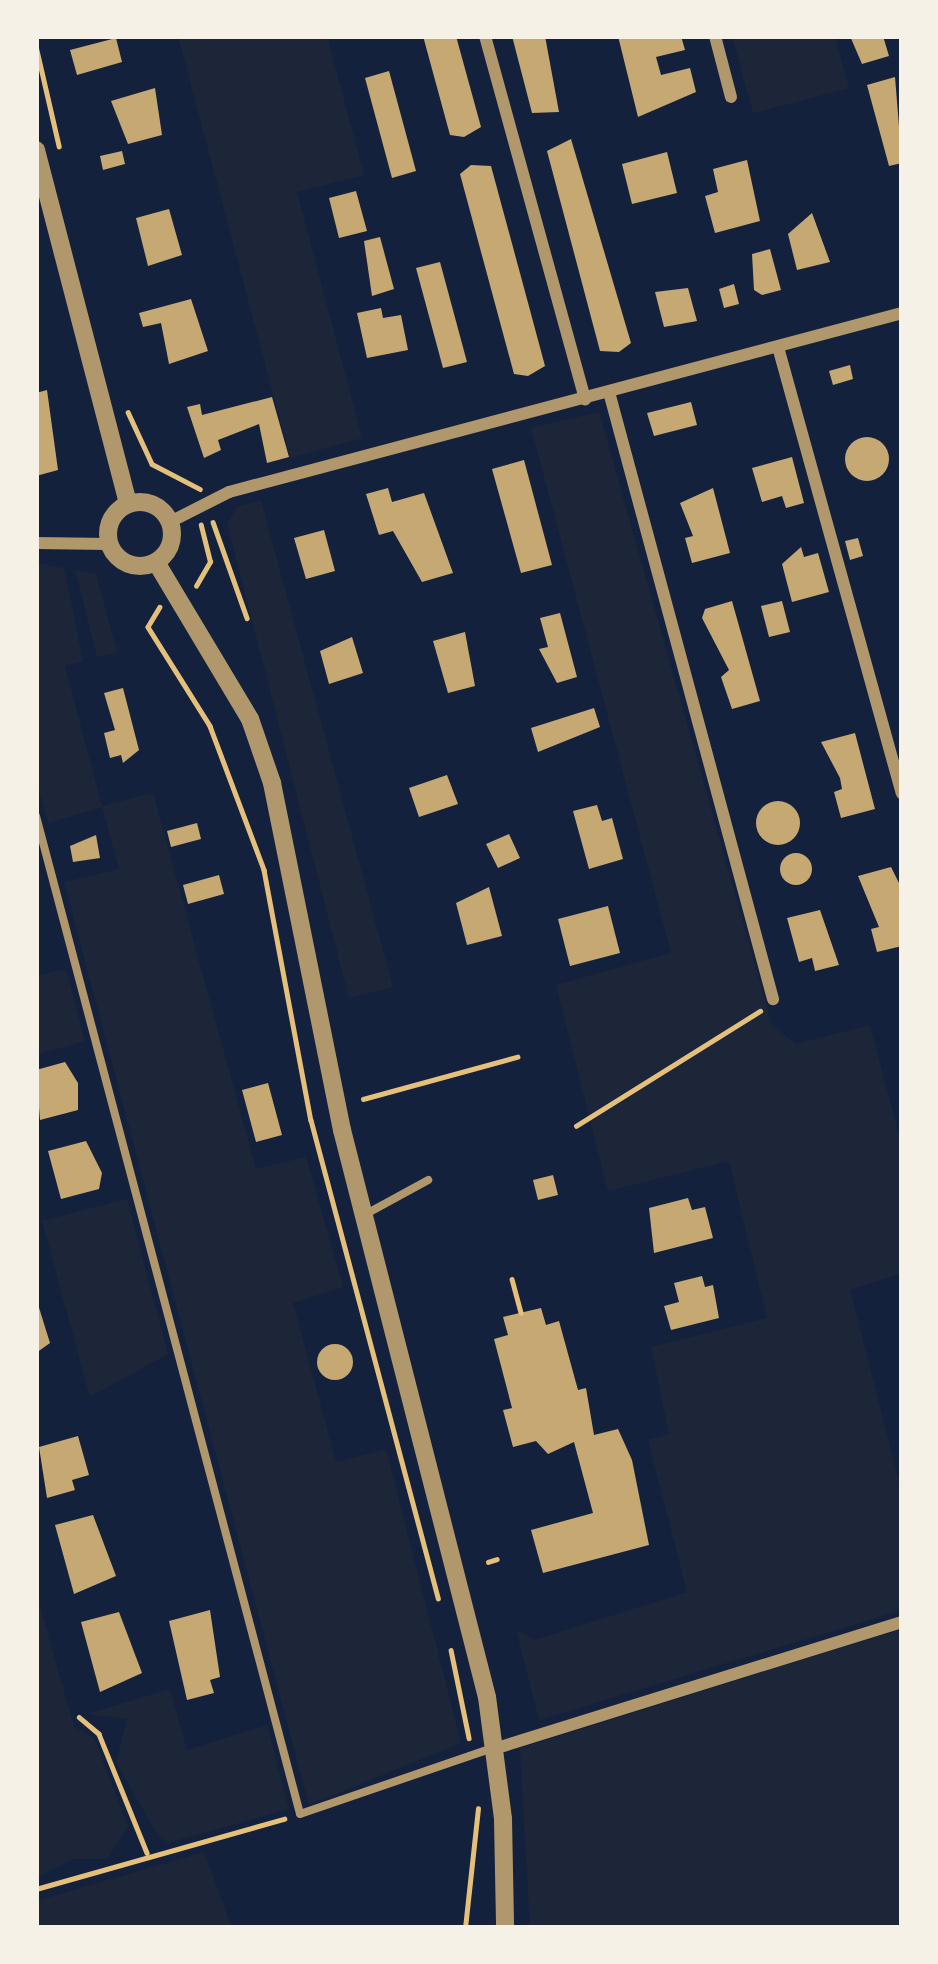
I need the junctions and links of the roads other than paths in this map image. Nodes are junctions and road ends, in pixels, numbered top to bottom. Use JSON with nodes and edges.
{"nodes":[{"id":1,"x":485,"y":36,"type":"edge"},
{"id":2,"x":715,"y":36,"type":"edge"},
{"id":3,"x":731,"y":97,"type":"dead end"},
{"id":4,"x":36,"y":150,"type":"edge"},
{"id":5,"x":902,"y":313,"type":"edge"},
{"id":6,"x":778,"y":347,"type":"junction"},
{"id":7,"x":609,"y":392,"type":"junction"},
{"id":8,"x":585,"y":399,"type":"junction"},
{"id":9,"x":128,"y":503,"type":"junction"},
{"id":10,"x":170,"y":522,"type":"junction"},
{"id":11,"x":36,"y":543,"type":"edge"},
{"id":12,"x":108,"y":544,"type":"junction"},
{"id":13,"x":156,"y":562,"type":"junction"},
{"id":14,"x":902,"y":793,"type":"edge"},
{"id":15,"x":36,"y":816,"type":"edge"},
{"id":16,"x":773,"y":999,"type":"road end"},
{"id":17,"x":428,"y":1180,"type":"dead end"},
{"id":18,"x":364,"y":1215,"type":"junction"},
{"id":19,"x":902,"y":1622,"type":"edge"},
{"id":20,"x":497,"y":1748,"type":"junction"},
{"id":21,"x":505,"y":1928,"type":"edge"}],
"edges":[{"from":1,"to":8,"type":"street"},
{"from":2,"to":3,"type":"street"},
{"from":4,"to":9,"type":"street"},
{"from":5,"to":6,"type":"street"},
{"from":6,"to":7,"type":"street"},
{"from":6,"to":14,"type":"street"},
{"from":7,"to":8,"type":"street"},
{"from":7,"to":16,"type":"street"},
{"from":8,"to":10,"type":"street"},
{"from":9,"to":10,"type":"street"},
{"from":9,"to":12,"type":"street"},
{"from":10,"to":13,"type":"street"},
{"from":11,"to":12,"type":"street"},
{"from":12,"to":13,"type":"street"},
{"from":13,"to":18,"type":"street"},
{"from":15,"to":20,"type":"lane"},
{"from":17,"to":18,"type":"lane"},
{"from":18,"to":20,"type":"street"},
{"from":19,"to":20,"type":"street"},
{"from":20,"to":21,"type":"street"}]}
